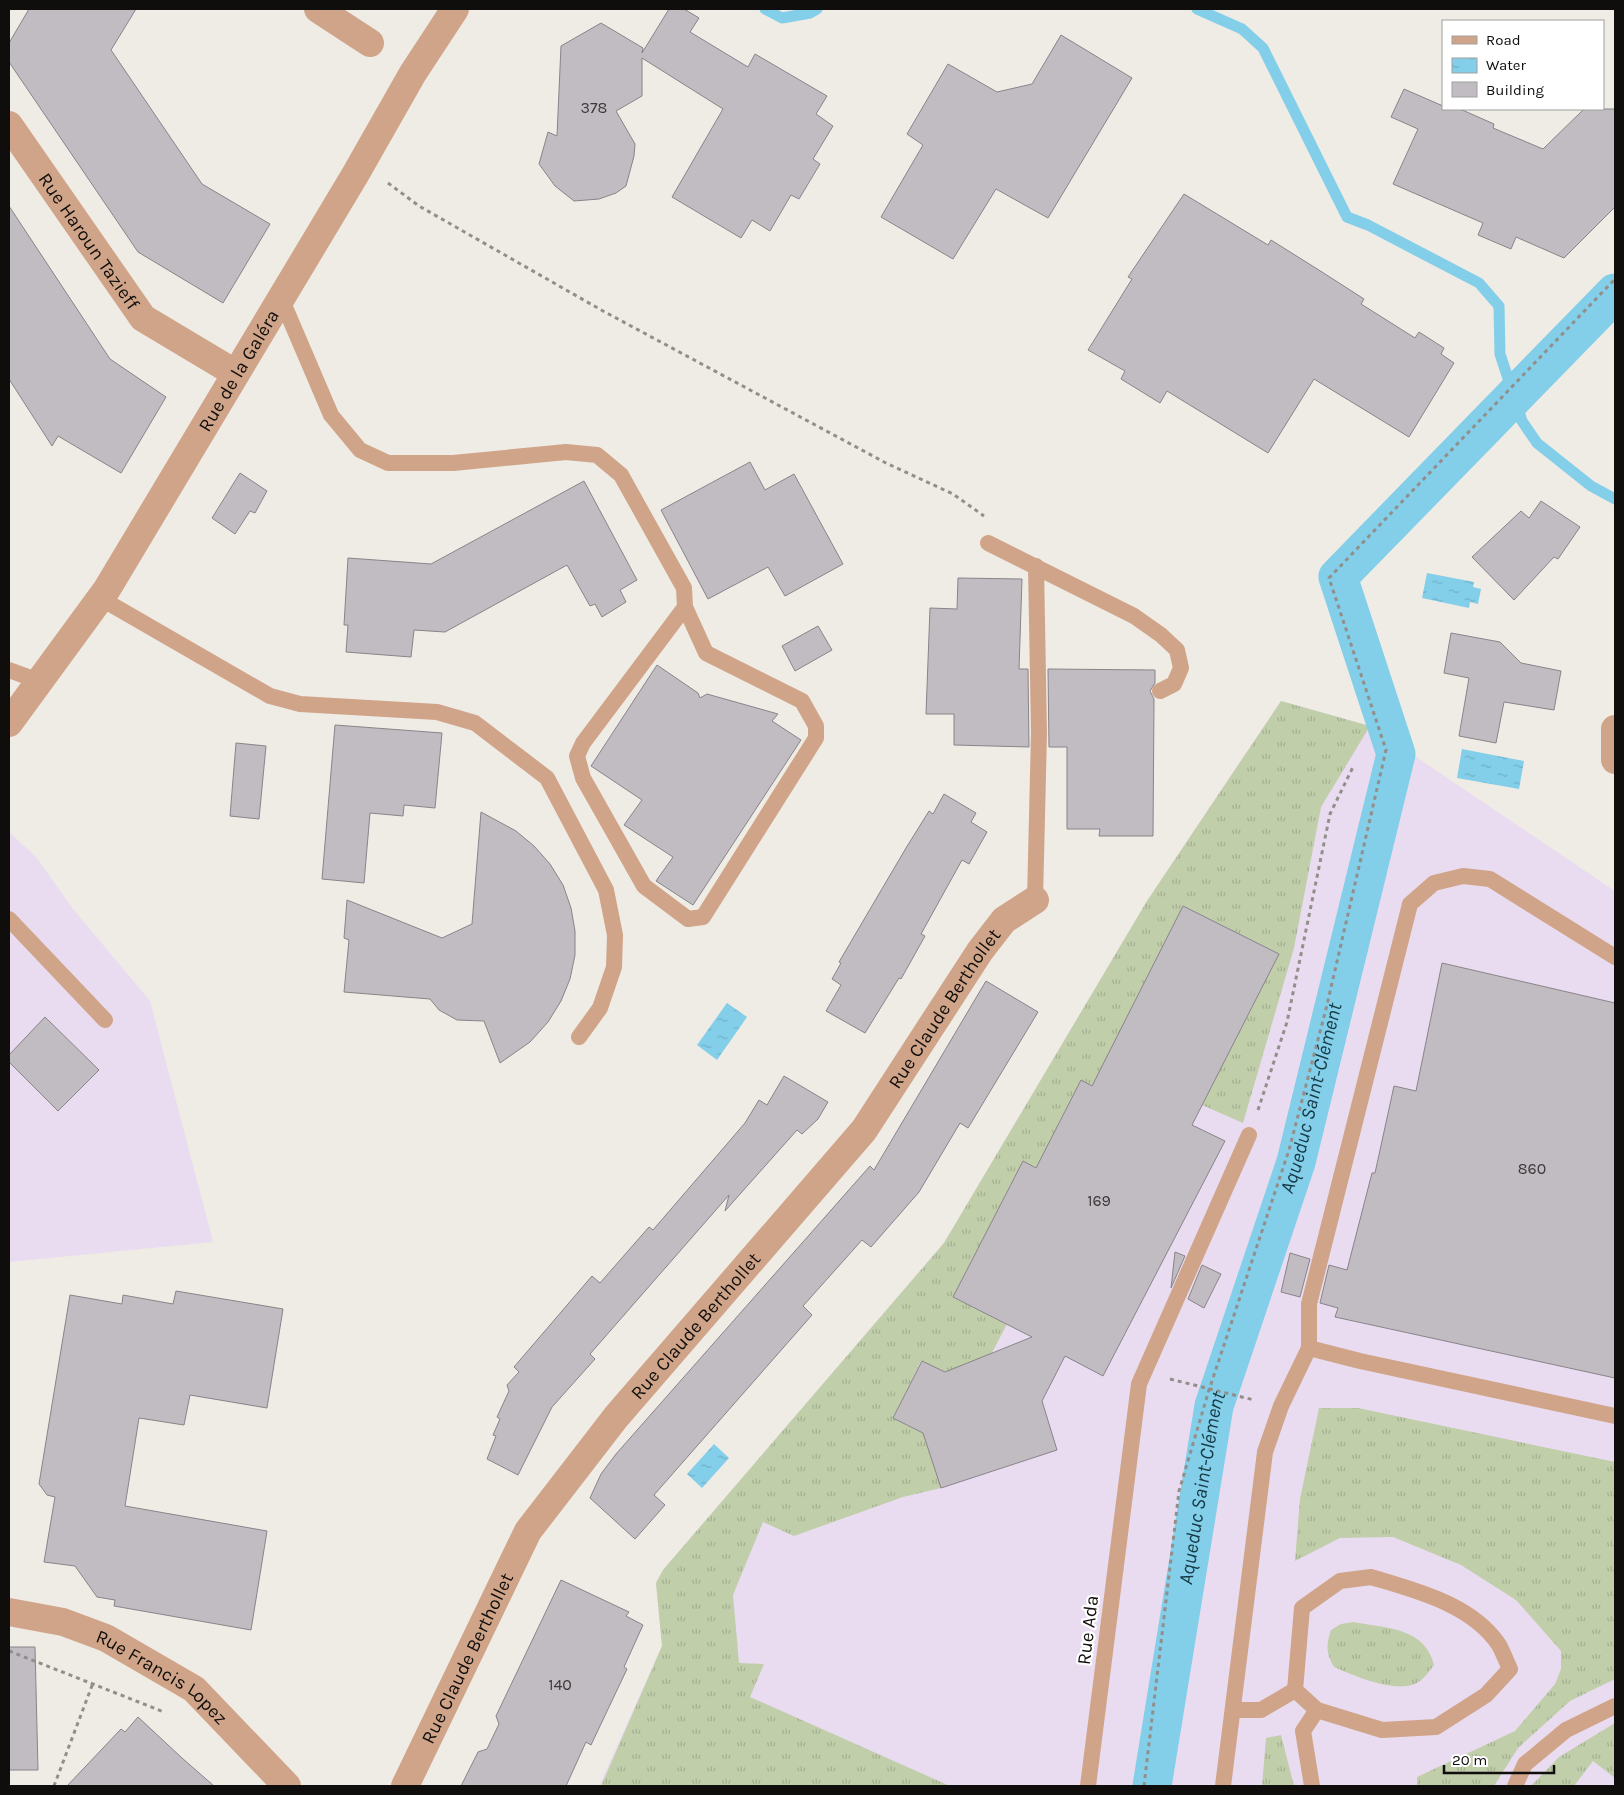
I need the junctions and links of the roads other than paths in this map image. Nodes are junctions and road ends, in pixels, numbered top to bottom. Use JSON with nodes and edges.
{"nodes":[{"id":1,"x":318,"y":9,"type":"edge"},
{"id":2,"x":455,"y":9,"type":"edge"},
{"id":3,"x":370,"y":43,"type":"dead end"},
{"id":4,"x":9,"y":125,"type":"edge"},
{"id":5,"x":281,"y":298,"type":"junction"},
{"id":6,"x":236,"y":373,"type":"junction"},
{"id":7,"x":988,"y":543,"type":"dead end"},
{"id":8,"x":1036,"y":566,"type":"junction"},
{"id":9,"x":100,"y":598,"type":"junction"},
{"id":10,"x":685,"y":608,"type":"junction"},
{"id":11,"x":9,"y":670,"type":"edge"},
{"id":12,"x":39,"y":681,"type":"junction"},
{"id":13,"x":1160,"y":691,"type":"dead end"},
{"id":14,"x":9,"y":723,"type":"edge"},
{"id":15,"x":1615,"y":729,"type":"edge"},
{"id":16,"x":1615,"y":760,"type":"edge"},
{"id":17,"x":1035,"y":900,"type":"joint"},
{"id":18,"x":9,"y":919,"type":"edge"},
{"id":19,"x":1615,"y":957,"type":"edge"},
{"id":20,"x":105,"y":1020,"type":"dead end"},
{"id":21,"x":579,"y":1037,"type":"dead end"},
{"id":22,"x":1249,"y":1135,"type":"road end"},
{"id":23,"x":1309,"y":1348,"type":"junction"},
{"id":24,"x":1615,"y":1416,"type":"edge"},
{"id":25,"x":9,"y":1612,"type":"edge"},
{"id":26,"x":1295,"y":1690,"type":"junction"},
{"id":27,"x":1615,"y":1706,"type":"edge"},
{"id":28,"x":1234,"y":1710,"type":"junction"},
{"id":29,"x":1317,"y":1710,"type":"junction"},
{"id":30,"x":287,"y":1786,"type":"edge"},
{"id":31,"x":405,"y":1786,"type":"edge"},
{"id":32,"x":1088,"y":1786,"type":"edge"},
{"id":33,"x":1224,"y":1786,"type":"edge"},
{"id":34,"x":1312,"y":1786,"type":"edge"},
{"id":35,"x":1515,"y":1786,"type":"edge"}],
"edges":[{"from":1,"to":3,"type":"street"},
{"from":2,"to":5,"type":"street","name":"Rue de la Galéra"},
{"from":4,"to":6,"type":"street","name":"Rue Haroun Tazieff"},
{"from":5,"to":6,"type":"street","name":"Rue de la Galéra"},
{"from":5,"to":10,"type":"lane"},
{"from":6,"to":9,"type":"street","name":"Rue de la Galéra"},
{"from":7,"to":8,"type":"lane"},
{"from":8,"to":13,"type":"lane"},
{"from":8,"to":17,"type":"lane"},
{"from":9,"to":12,"type":"street","name":"Rue de la Galéra"},
{"from":9,"to":21,"type":"lane"},
{"from":10,"to":10,"type":"lane"},
{"from":11,"to":12,"type":"lane"},
{"from":12,"to":14,"type":"street","name":"Rue de la Galéra"},
{"from":15,"to":16,"type":"street"},
{"from":17,"to":31,"type":"street","name":"Rue Claude Berthollet"},
{"from":18,"to":20,"type":"lane"},
{"from":19,"to":23,"type":"lane"},
{"from":22,"to":32,"type":"lane","name":"Rue Ada"},
{"from":23,"to":24,"type":"lane"},
{"from":23,"to":28,"type":"lane"},
{"from":25,"to":30,"type":"street","name":"Rue Francis Lopez"},
{"from":26,"to":28,"type":"lane"},
{"from":26,"to":29,"type":"lane"},
{"from":26,"to":29,"type":"lane"},
{"from":27,"to":35,"type":"lane"},
{"from":28,"to":33,"type":"lane"},
{"from":29,"to":34,"type":"lane"}]}
